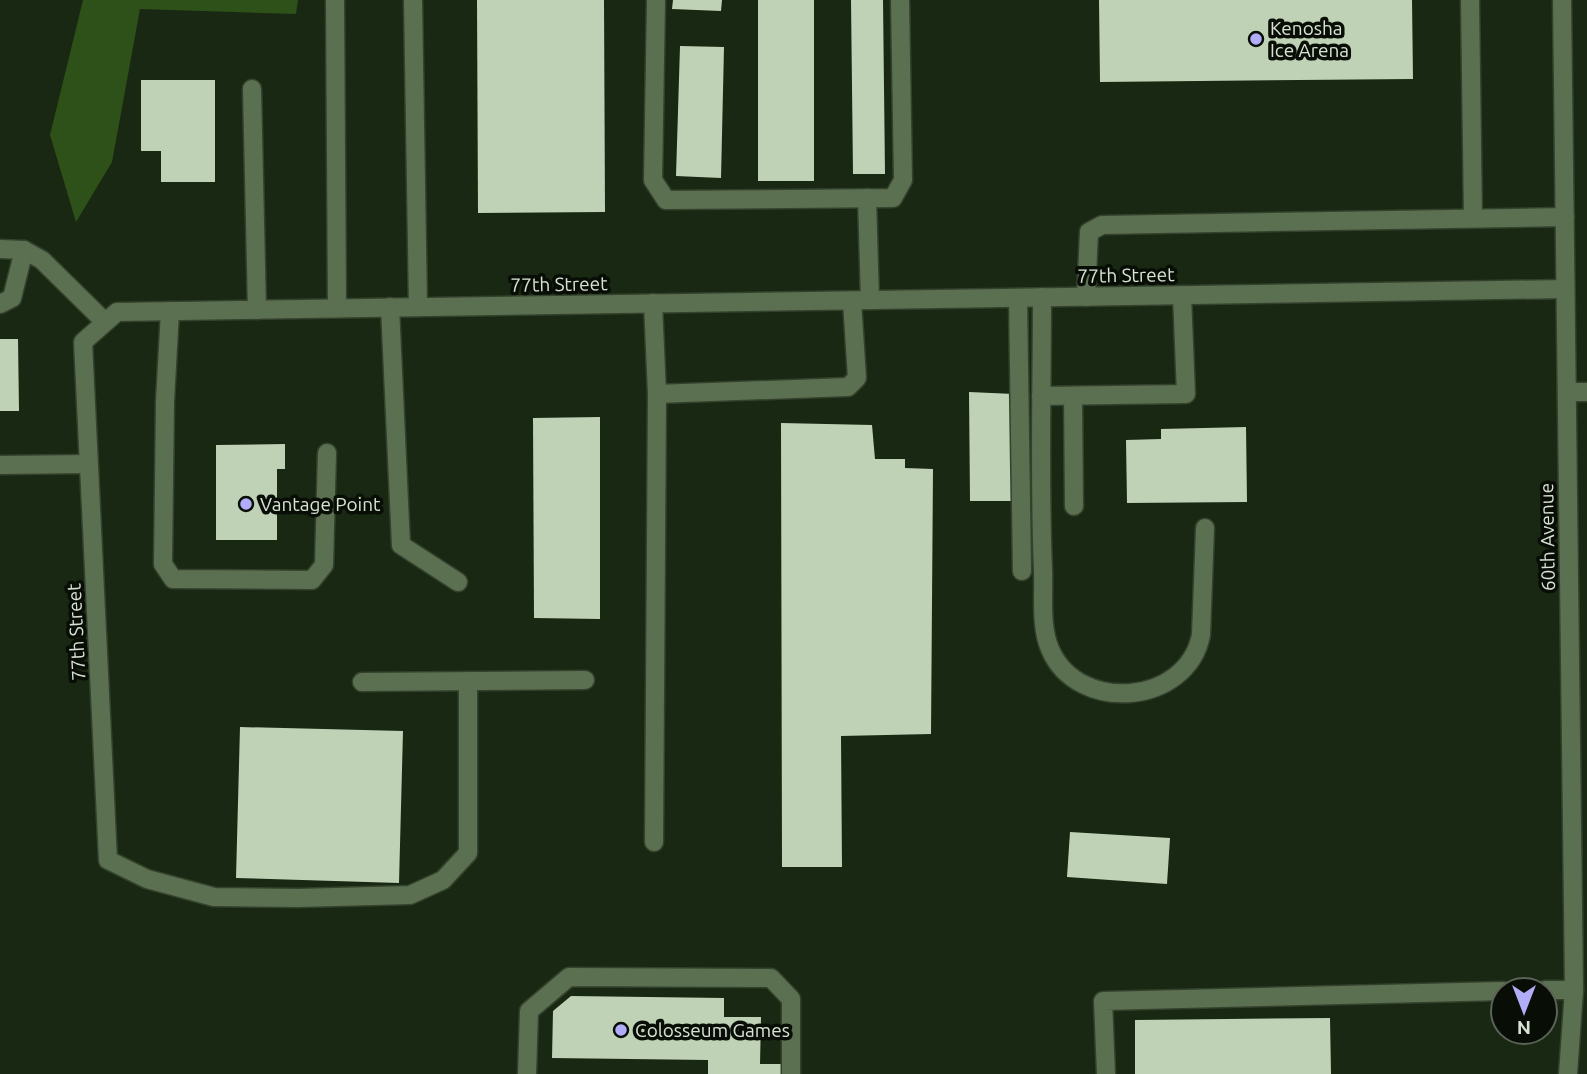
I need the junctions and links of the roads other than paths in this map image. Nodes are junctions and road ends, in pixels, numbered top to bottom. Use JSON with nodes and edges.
{"nodes":[{"id":1,"x":335,"y":0,"type":"edge"},
{"id":2,"x":413,"y":0,"type":"edge"},
{"id":3,"x":656,"y":0,"type":"edge"},
{"id":4,"x":900,"y":0,"type":"edge"},
{"id":5,"x":1470,"y":0,"type":"edge"},
{"id":6,"x":1562,"y":0,"type":"edge"},
{"id":7,"x":252,"y":89,"type":"dead end"},
{"id":8,"x":867,"y":198,"type":"junction"},
{"id":9,"x":1564,"y":217,"type":"junction"},
{"id":10,"x":1473,"y":218,"type":"junction"},
{"id":11,"x":0,"y":248,"type":"edge"},
{"id":12,"x":24,"y":250,"type":"junction"},
{"id":13,"x":1565,"y":289,"type":"junction"},
{"id":14,"x":1182,"y":295,"type":"junction"},
{"id":15,"x":1042,"y":297,"type":"junction"},
{"id":16,"x":1087,"y":297,"type":"junction"},
{"id":17,"x":1018,"y":298,"type":"junction"},
{"id":18,"x":861,"y":300,"type":"junction"},
{"id":19,"x":653,"y":303,"type":"junction"},
{"id":20,"x":0,"y":304,"type":"edge"},
{"id":21,"x":390,"y":307,"type":"junction"},
{"id":22,"x":418,"y":307,"type":"junction"},
{"id":23,"x":337,"y":308,"type":"junction"},
{"id":24,"x":257,"y":310,"type":"junction"},
{"id":25,"x":170,"y":311,"type":"junction"},
{"id":26,"x":105,"y":322,"type":"junction"},
{"id":27,"x":1567,"y":392,"type":"junction"},
{"id":28,"x":1587,"y":392,"type":"edge"},
{"id":29,"x":657,"y":394,"type":"junction"},
{"id":30,"x":1041,"y":396,"type":"junction"},
{"id":31,"x":1073,"y":396,"type":"junction"},
{"id":32,"x":327,"y":453,"type":"dead end"},
{"id":33,"x":88,"y":464,"type":"junction"},
{"id":34,"x":0,"y":466,"type":"edge"},
{"id":35,"x":1074,"y":506,"type":"dead end"},
{"id":36,"x":1205,"y":528,"type":"dead end"},
{"id":37,"x":1022,"y":571,"type":"dead end"},
{"id":38,"x":458,"y":582,"type":"dead end"},
{"id":39,"x":1578,"y":589,"type":"edge"},
{"id":40,"x":585,"y":680,"type":"dead end"},
{"id":41,"x":468,"y":681,"type":"junction"},
{"id":42,"x":362,"y":682,"type":"dead end"},
{"id":43,"x":654,"y":842,"type":"dead end"},
{"id":44,"x":1580,"y":942,"type":"edge"},
{"id":45,"x":1559,"y":990,"type":"edge"},
{"id":46,"x":1574,"y":990,"type":"junction"},
{"id":47,"x":1489,"y":991,"type":"edge"},
{"id":48,"x":527,"y":1074,"type":"edge"},
{"id":49,"x":791,"y":1074,"type":"edge"},
{"id":50,"x":1106,"y":1074,"type":"edge"},
{"id":51,"x":1568,"y":1074,"type":"edge"}],
"edges":[{"from":1,"to":23,"type":"street"},
{"from":2,"to":22,"type":"street"},
{"from":3,"to":8,"type":"street"},
{"from":4,"to":8,"type":"street"},
{"from":5,"to":10,"type":"street"},
{"from":6,"to":9,"type":"street","name":"60th Avenue"},
{"from":7,"to":24,"type":"street"},
{"from":8,"to":18,"type":"street"},
{"from":9,"to":10,"type":"street"},
{"from":9,"to":13,"type":"street","name":"60th Avenue"},
{"from":10,"to":16,"type":"street"},
{"from":11,"to":12,"type":"street"},
{"from":12,"to":20,"type":"street"},
{"from":12,"to":26,"type":"street"},
{"from":13,"to":14,"type":"street","name":"77th Street"},
{"from":13,"to":27,"type":"street","name":"60th Avenue"},
{"from":14,"to":16,"type":"street","name":"77th Street"},
{"from":14,"to":31,"type":"street"},
{"from":15,"to":16,"type":"street","name":"77th Street"},
{"from":15,"to":17,"type":"street","name":"77th Street"},
{"from":15,"to":30,"type":"street"},
{"from":17,"to":18,"type":"street","name":"77th Street"},
{"from":17,"to":37,"type":"street"},
{"from":18,"to":19,"type":"street","name":"77th Street"},
{"from":18,"to":29,"type":"street"},
{"from":19,"to":22,"type":"street","name":"77th Street"},
{"from":19,"to":29,"type":"street"},
{"from":21,"to":22,"type":"street","name":"77th Street"},
{"from":21,"to":23,"type":"street","name":"77th Street"},
{"from":21,"to":38,"type":"street"},
{"from":23,"to":24,"type":"street","name":"77th Street"},
{"from":24,"to":25,"type":"street","name":"77th Street"},
{"from":25,"to":26,"type":"street","name":"77th Street"},
{"from":25,"to":32,"type":"street"},
{"from":26,"to":33,"type":"street","name":"77th Street"},
{"from":27,"to":28,"type":"street"},
{"from":27,"to":39,"type":"street","name":"60th Avenue"},
{"from":29,"to":43,"type":"street"},
{"from":30,"to":31,"type":"street"},
{"from":30,"to":36,"type":"street"},
{"from":31,"to":35,"type":"street"},
{"from":33,"to":34,"type":"street"},
{"from":33,"to":41,"type":"street","name":"77th Street"},
{"from":39,"to":44,"type":"street","name":"60th Avenue"},
{"from":40,"to":41,"type":"street"},
{"from":41,"to":42,"type":"street"},
{"from":44,"to":46,"type":"street","name":"60th Avenue"},
{"from":45,"to":46,"type":"street"},
{"from":46,"to":51,"type":"street","name":"60th Avenue"},
{"from":47,"to":50,"type":"street"},
{"from":48,"to":49,"type":"street"}]}
